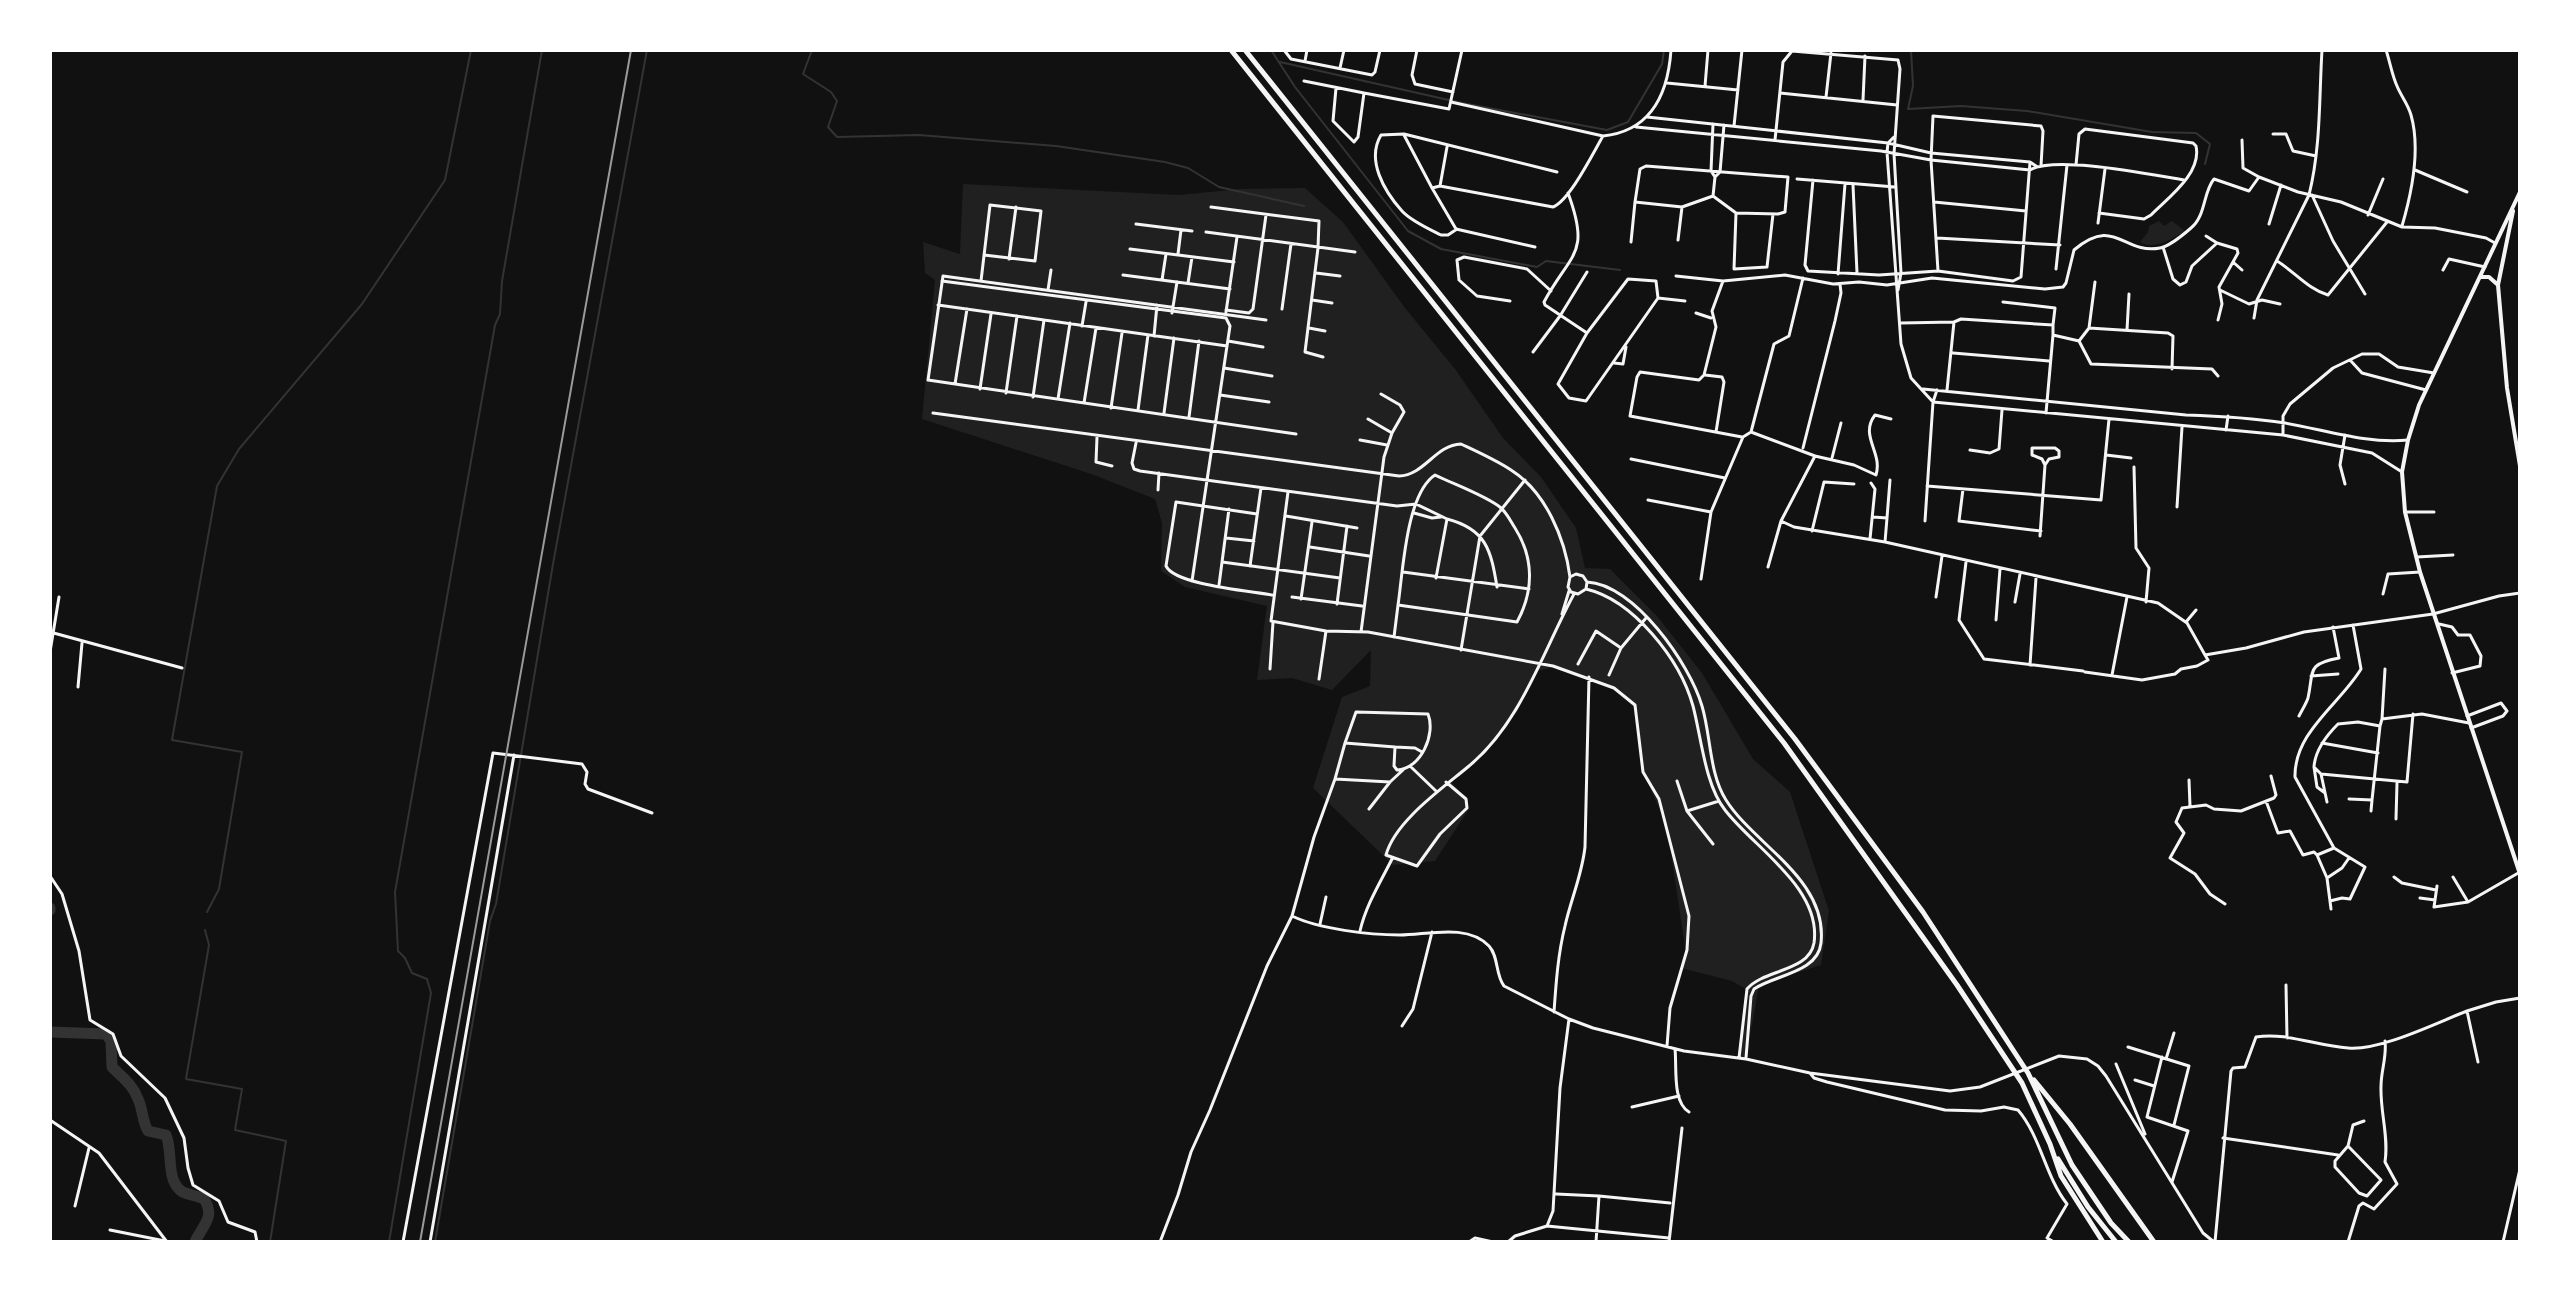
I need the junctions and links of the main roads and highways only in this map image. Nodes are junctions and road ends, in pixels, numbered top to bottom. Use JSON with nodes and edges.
{"nodes":[{"id":1,"x":1231,"y":50,"type":"edge"},
{"id":2,"x":1245,"y":50,"type":"edge"},
{"id":3,"x":2520,"y":194,"type":"edge"},
{"id":4,"x":2515,"y":204,"type":"junction"},
{"id":5,"x":2481,"y":277,"type":"junction"},
{"id":6,"x":2498,"y":285,"type":"junction"},
{"id":7,"x":2520,"y":466,"type":"edge"},
{"id":8,"x":2520,"y":873,"type":"edge"},
{"id":9,"x":2028,"y":1073,"type":"junction"},
{"id":10,"x":2050,"y":1144,"type":"junction"},
{"id":11,"x":2103,"y":1242,"type":"edge"},
{"id":12,"x":2116,"y":1242,"type":"edge"},
{"id":13,"x":2129,"y":1242,"type":"edge"},
{"id":14,"x":2154,"y":1242,"type":"edge"}],
"edges":[{"from":1,"to":10,"type":"highway"},
{"from":2,"to":9,"type":"highway"},
{"from":3,"to":4,"type":"highway"},
{"from":4,"to":5,"type":"highway"},
{"from":4,"to":6,"type":"highway"},
{"from":5,"to":6,"type":"highway"},
{"from":5,"to":8,"type":"highway"},
{"from":6,"to":7,"type":"highway"},
{"from":9,"to":13,"type":"highway"},
{"from":9,"to":14,"type":"highway"},
{"from":10,"to":11,"type":"highway"},
{"from":10,"to":12,"type":"highway"}]}
